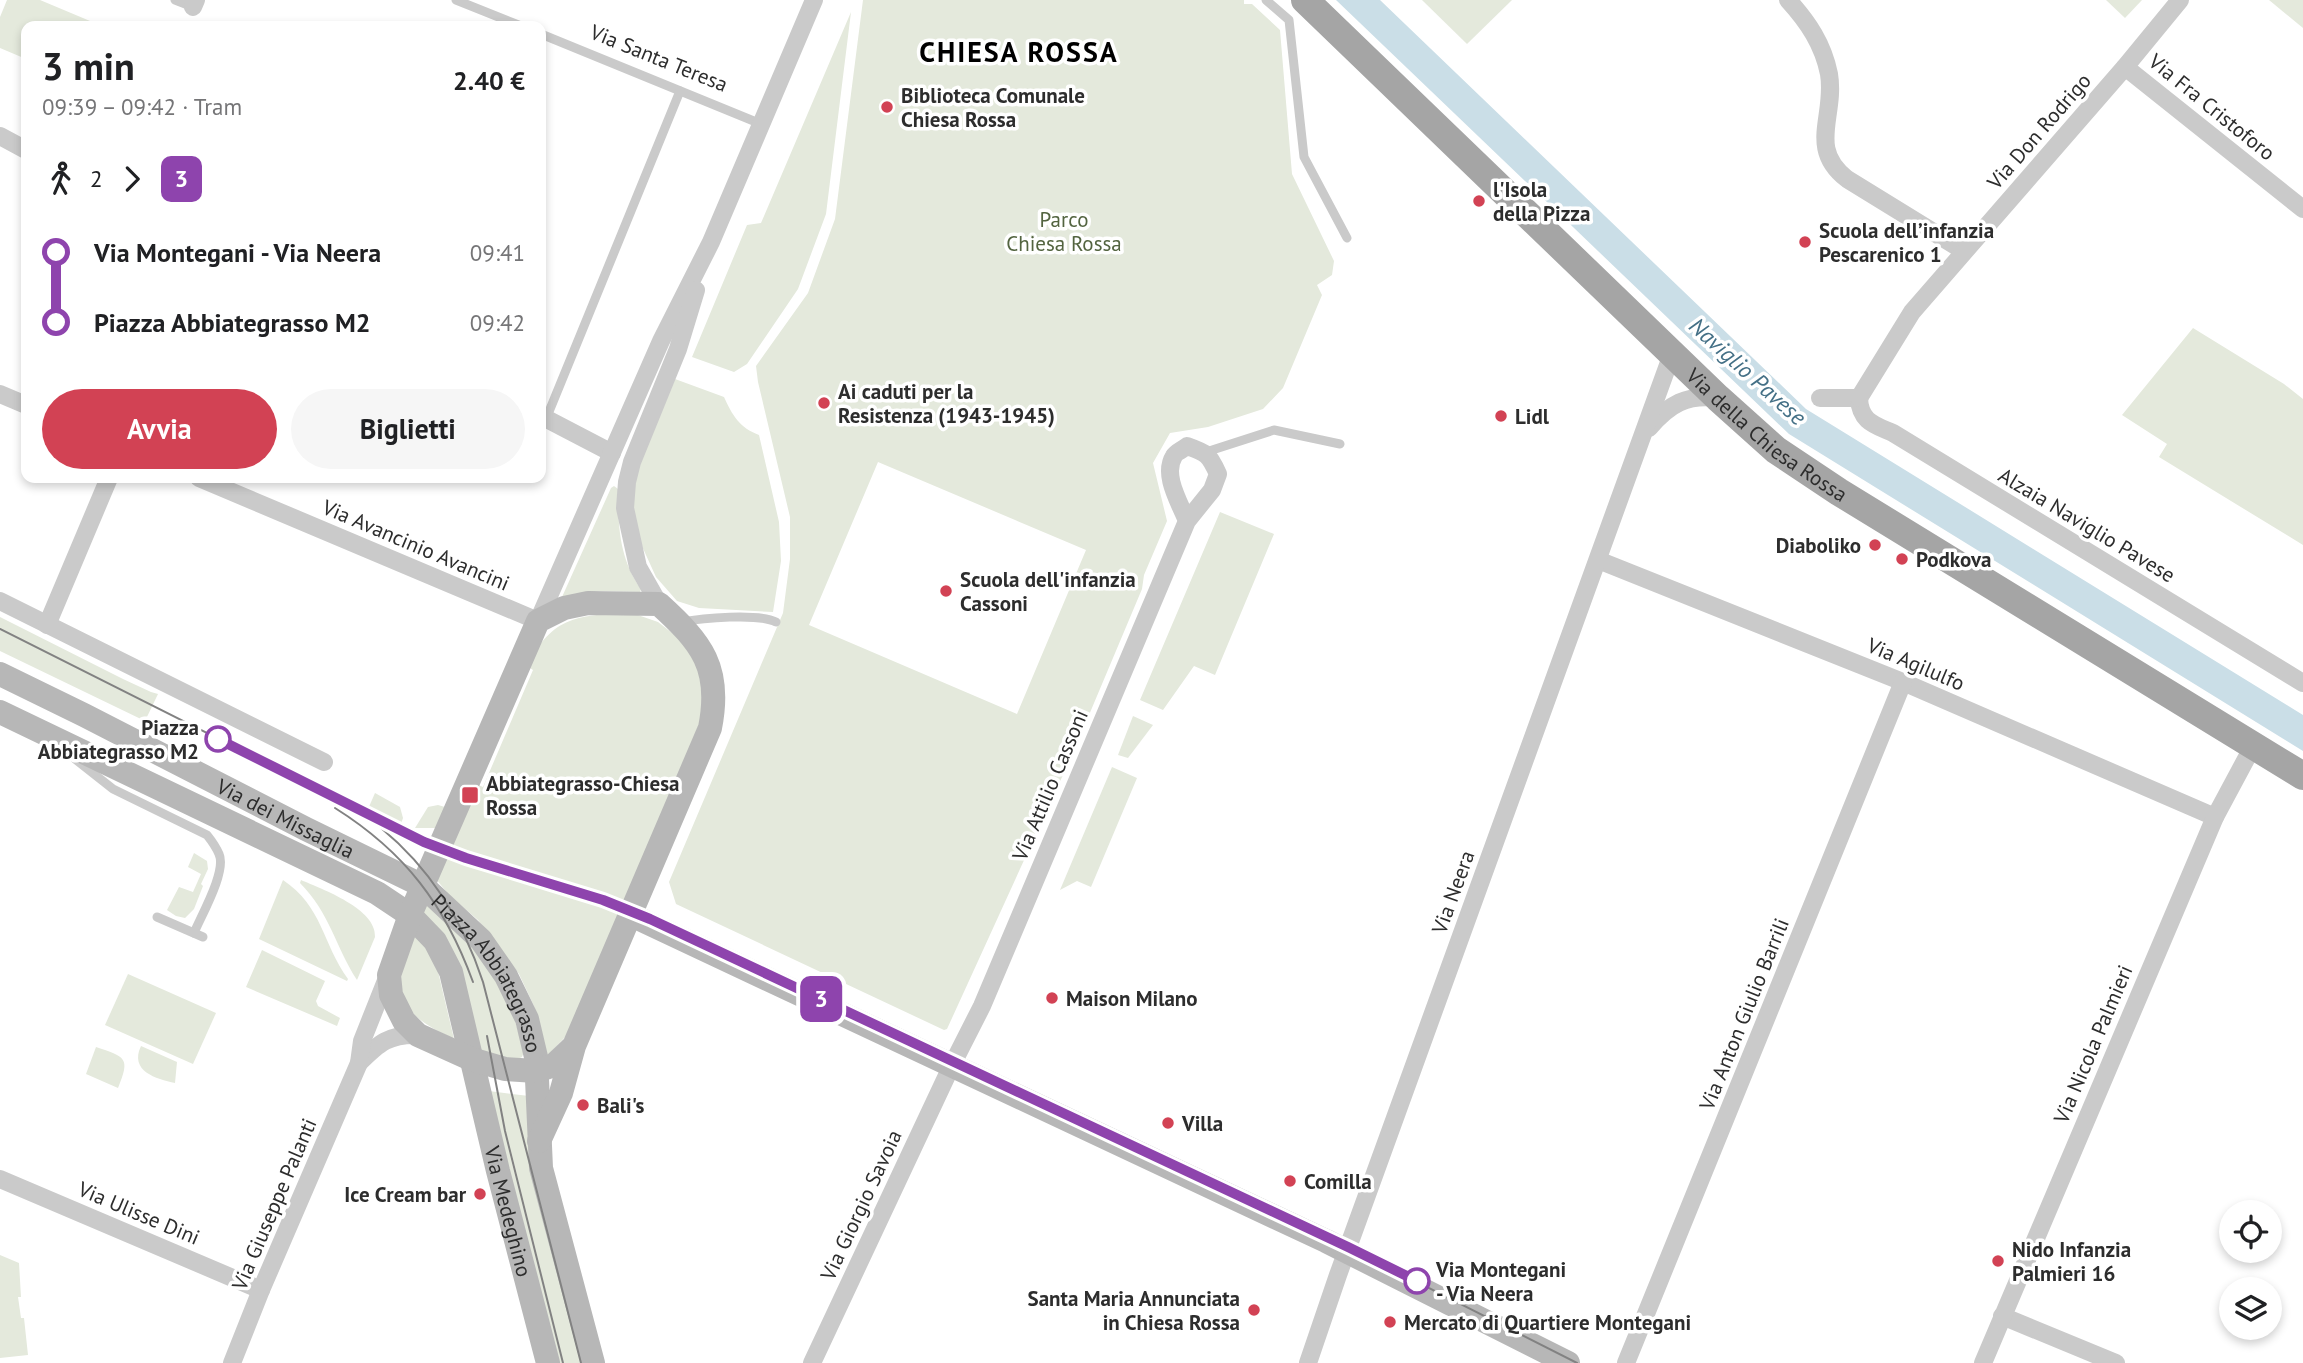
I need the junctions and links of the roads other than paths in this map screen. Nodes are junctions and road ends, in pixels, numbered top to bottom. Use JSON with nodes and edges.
{"nodes":[{"id":1,"x":175,"y":0,"type":"edge"},
{"id":2,"x":456,"y":0,"type":"edge"},
{"id":3,"x":814,"y":0,"type":"edge"},
{"id":4,"x":1266,"y":0,"type":"edge"},
{"id":5,"x":1788,"y":0,"type":"edge"},
{"id":6,"x":2180,"y":0,"type":"edge"},
{"id":7,"x":194,"y":4,"type":"edge"},
{"id":8,"x":1301,"y":11,"type":"edge"},
{"id":9,"x":509,"y":21,"type":"edge"},
{"id":10,"x":546,"y":36,"type":"edge"},
{"id":11,"x":2125,"y":67,"type":"junction"},
{"id":12,"x":680,"y":91,"type":"junction"},
{"id":13,"x":761,"y":124,"type":"junction"},
{"id":14,"x":0,"y":136,"type":"edge"},
{"id":15,"x":21,"y":147,"type":"edge"},
{"id":16,"x":2303,"y":209,"type":"edge"},
{"id":17,"x":1347,"y":238,"type":"dead end"},
{"id":18,"x":711,"y":242,"type":"junction"},
{"id":19,"x":1964,"y":251,"type":"junction"},
{"id":20,"x":1672,"y":354,"type":"junction"},
{"id":21,"x":0,"y":394,"type":"edge"},
{"id":22,"x":1718,"y":398,"type":"junction"},
{"id":23,"x":1820,"y":398,"type":"dead end"},
{"id":24,"x":1859,"y":398,"type":"junction"},
{"id":25,"x":21,"y":403,"type":"edge"},
{"id":26,"x":546,"y":412,"type":"edge"},
{"id":27,"x":546,"y":418,"type":"edge"},
{"id":28,"x":1643,"y":436,"type":"junction"},
{"id":29,"x":1340,"y":444,"type":"dead end"},
{"id":30,"x":1206,"y":452,"type":"junction"},
{"id":31,"x":612,"y":453,"type":"junction"},
{"id":32,"x":106,"y":483,"type":"edge"},
{"id":33,"x":211,"y":483,"type":"edge"},
{"id":34,"x":1187,"y":521,"type":"junction"},
{"id":35,"x":1598,"y":560,"type":"junction"},
{"id":36,"x":0,"y":601,"type":"edge"},
{"id":37,"x":659,"y":604,"type":"junction"},
{"id":38,"x":538,"y":621,"type":"junction"},
{"id":39,"x":680,"y":622,"type":"junction"},
{"id":40,"x":776,"y":622,"type":"dead end"},
{"id":41,"x":47,"y":625,"type":"junction"},
{"id":42,"x":0,"y":674,"type":"edge"},
{"id":43,"x":1903,"y":682,"type":"junction"},
{"id":44,"x":2303,"y":682,"type":"edge"},
{"id":45,"x":0,"y":712,"type":"edge"},
{"id":46,"x":37,"y":730,"type":"junction"},
{"id":47,"x":2253,"y":746,"type":"junction"},
{"id":48,"x":324,"y":762,"type":"dead end"},
{"id":49,"x":2303,"y":776,"type":"edge"},
{"id":50,"x":2215,"y":817,"type":"junction"},
{"id":51,"x":423,"y":886,"type":"junction"},
{"id":52,"x":410,"y":915,"type":"junction"},
{"id":53,"x":631,"y":915,"type":"junction"},
{"id":54,"x":157,"y":917,"type":"dead end"},
{"id":55,"x":388,"y":975,"type":"junction"},
{"id":56,"x":418,"y":1035,"type":"junction"},
{"id":57,"x":574,"y":1046,"type":"junction"},
{"id":58,"x":471,"y":1059,"type":"junction"},
{"id":59,"x":359,"y":1063,"type":"junction"},
{"id":60,"x":951,"y":1066,"type":"junction"},
{"id":61,"x":537,"y":1071,"type":"junction"},
{"id":62,"x":540,"y":1141,"type":"junction"},
{"id":63,"x":0,"y":1179,"type":"edge"},
{"id":64,"x":1347,"y":1251,"type":"junction"},
{"id":65,"x":261,"y":1290,"type":"junction"},
{"id":66,"x":2002,"y":1316,"type":"junction"},
{"id":67,"x":232,"y":1363,"type":"edge"},
{"id":68,"x":548,"y":1363,"type":"edge"},
{"id":69,"x":593,"y":1363,"type":"edge"},
{"id":70,"x":812,"y":1363,"type":"edge"},
{"id":71,"x":1308,"y":1363,"type":"edge"},
{"id":72,"x":1568,"y":1363,"type":"edge"},
{"id":73,"x":1626,"y":1363,"type":"edge"},
{"id":74,"x":1983,"y":1363,"type":"edge"},
{"id":75,"x":2116,"y":1363,"type":"edge"}],
"edges":[{"from":1,"to":7,"type":"lane"},
{"from":2,"to":9,"type":"lane"},
{"from":3,"to":13,"type":"street"},
{"from":4,"to":8,"type":"lane"},
{"from":5,"to":19,"type":"street"},
{"from":6,"to":11,"type":"street","name":"Via Don Rodrigo"},
{"from":8,"to":17,"type":"lane"},
{"from":8,"to":20,"type":"main road","name":"Via della Chiesa Rossa"},
{"from":10,"to":12,"type":"lane","name":"Via Santa Teresa"},
{"from":11,"to":16,"type":"street","name":"Via Fra Cristoforo"},
{"from":11,"to":19,"type":"street","name":"Via Don Rodrigo"},
{"from":12,"to":13,"type":"lane","name":"Via Santa Teresa"},
{"from":12,"to":26,"type":"lane"},
{"from":13,"to":18,"type":"street"},
{"from":14,"to":15,"type":"street"},
{"from":18,"to":31,"type":"street","name":"Piazza Abbiategrasso"},
{"from":18,"to":37,"type":"street","name":"Piazza Abbiategrasso"},
{"from":19,"to":24,"type":"street","name":"Via Don Rodrigo"},
{"from":20,"to":22,"type":"main road","name":"Via della Chiesa Rossa"},
{"from":20,"to":28,"type":"street","name":"Via Neera"},
{"from":21,"to":25,"type":"street"},
{"from":22,"to":28,"type":"street","name":"Via Neera"},
{"from":22,"to":47,"type":"main road","name":"Via della Chiesa Rossa"},
{"from":23,"to":24,"type":"street"},
{"from":24,"to":44,"type":"street","name":"Alzaia Naviglio Pavese"},
{"from":27,"to":31,"type":"street"},
{"from":28,"to":35,"type":"street","name":"Via Neera"},
{"from":29,"to":30,"type":"lane"},
{"from":30,"to":34,"type":"street","name":"Via Attilio Cassoni"},
{"from":30,"to":34,"type":"street"},
{"from":31,"to":38,"type":"street","name":"Piazza Abbiategrasso"},
{"from":32,"to":41,"type":"street"},
{"from":33,"to":38,"type":"street","name":"Via Avancinio Avancini"},
{"from":34,"to":60,"type":"street","name":"Via Attilio Cassoni"},
{"from":35,"to":43,"type":"street","name":"Via Agilulfo"},
{"from":35,"to":64,"type":"street","name":"Via Neera"},
{"from":36,"to":41,"type":"street"},
{"from":37,"to":38,"type":"street"},
{"from":37,"to":39,"type":"street","name":"Piazza Abbiategrasso"},
{"from":38,"to":51,"type":"street","name":"Piazza Abbiategrasso"},
{"from":39,"to":40,"type":"lane"},
{"from":39,"to":53,"type":"street","name":"Piazza Abbiategrasso"},
{"from":41,"to":48,"type":"street"},
{"from":42,"to":51,"type":"street","name":"Via dei Missaglia"},
{"from":43,"to":50,"type":"street","name":"Via Agilulfo"},
{"from":43,"to":73,"type":"street","name":"Via Anton Giulio Barrili"},
{"from":45,"to":46,"type":"street","name":"Via dei Missaglia"},
{"from":46,"to":52,"type":"street","name":"Via dei Missaglia"},
{"from":46,"to":54,"type":"lane"},
{"from":47,"to":49,"type":"main road","name":"Via della Chiesa Rossa"},
{"from":47,"to":50,"type":"street","name":"Via Nicola Palmieri"},
{"from":50,"to":66,"type":"street","name":"Via Nicola Palmieri"},
{"from":51,"to":52,"type":"street","name":"Piazza Abbiategrasso"},
{"from":51,"to":61,"type":"street","name":"Piazza Abbiategrasso"},
{"from":52,"to":55,"type":"street","name":"Piazza Abbiategrasso"},
{"from":52,"to":58,"type":"street","name":"Piazza Abbiategrasso"},
{"from":53,"to":57,"type":"street","name":"Piazza Abbiategrasso"},
{"from":53,"to":60,"type":"street"},
{"from":55,"to":56,"type":"street","name":"Piazza Abbiategrasso"},
{"from":55,"to":59,"type":"street","name":"Piazza Abbiategrasso"},
{"from":56,"to":58,"type":"street","name":"Piazza Abbiategrasso"},
{"from":56,"to":59,"type":"street"},
{"from":57,"to":61,"type":"street","name":"Piazza Abbiategrasso"},
{"from":57,"to":62,"type":"street","name":"Piazza Abbiategrasso"},
{"from":58,"to":61,"type":"street","name":"Piazza Abbiategrasso"},
{"from":58,"to":68,"type":"street","name":"Via Medeghino"},
{"from":59,"to":65,"type":"street","name":"Via Giuseppe Palanti"},
{"from":60,"to":64,"type":"street"},
{"from":60,"to":70,"type":"street","name":"Via Giorgio Savoia"},
{"from":61,"to":62,"type":"street","name":"Piazza Abbiategrasso"},
{"from":62,"to":69,"type":"street","name":"Via Medeghino"},
{"from":63,"to":65,"type":"street","name":"Via Ulisse Dini"},
{"from":64,"to":71,"type":"street","name":"Via Neera"},
{"from":64,"to":72,"type":"street"},
{"from":65,"to":67,"type":"street","name":"Via Giuseppe Palanti"},
{"from":66,"to":74,"type":"street","name":"Via Nicola Palmieri"},
{"from":66,"to":75,"type":"street"}]}
